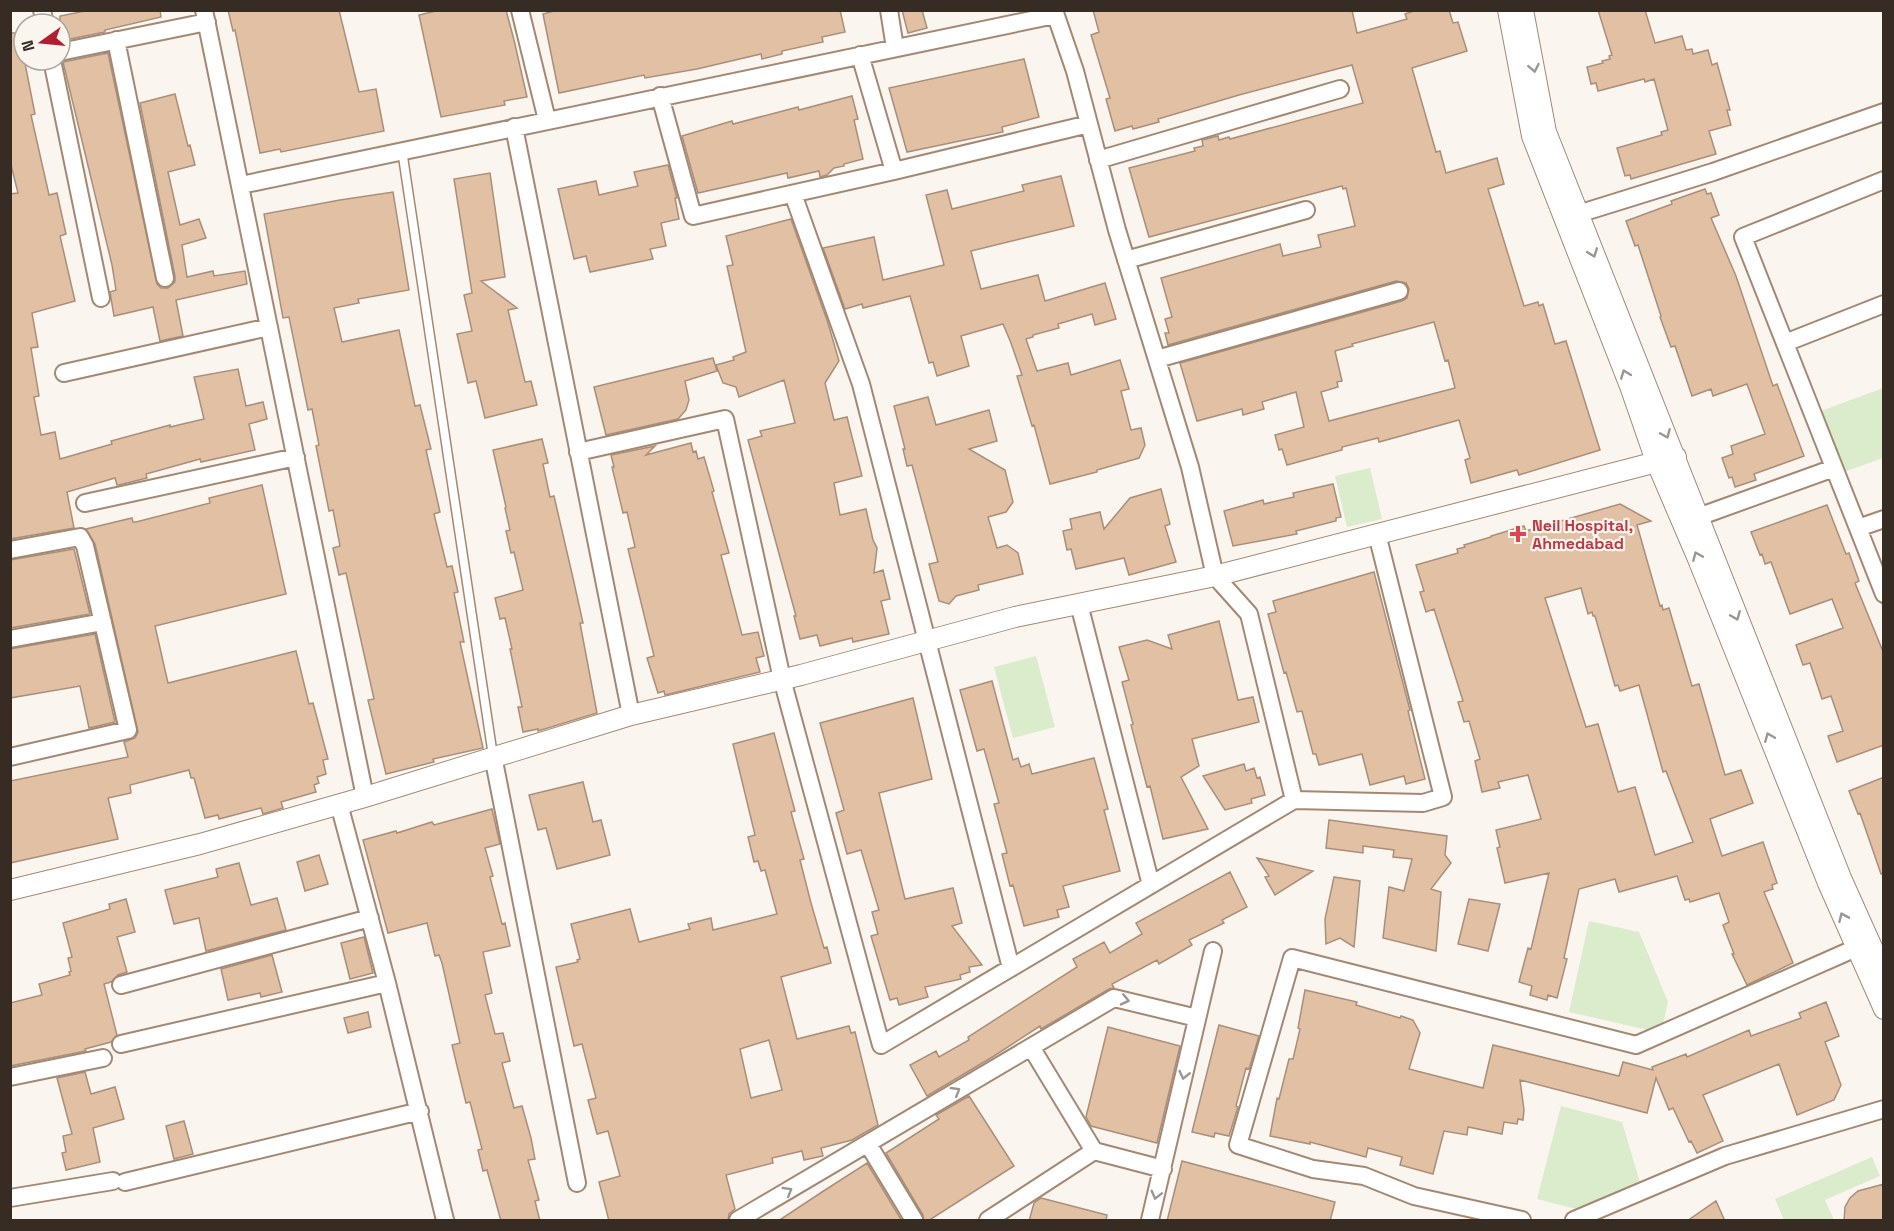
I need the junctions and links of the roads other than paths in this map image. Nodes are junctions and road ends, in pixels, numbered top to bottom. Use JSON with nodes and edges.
{"nodes":[{"id":1,"x":520,"y":10,"type":"edge"},
{"id":2,"x":889,"y":10,"type":"edge"},
{"id":3,"x":1508,"y":10,"type":"edge"},
{"id":4,"x":1523,"y":10,"type":"edge"},
{"id":5,"x":1055,"y":13,"type":"edge"},
{"id":6,"x":206,"y":16,"type":"edge"},
{"id":7,"x":116,"y":40,"type":"junction"},
{"id":8,"x":896,"y":48,"type":"junction"},
{"id":9,"x":72,"y":49,"type":"edge"},
{"id":10,"x":860,"y":55,"type":"junction"},
{"id":11,"x":55,"y":72,"type":"edge"},
{"id":12,"x":1340,"y":88,"type":"dead end"},
{"id":13,"x":660,"y":96,"type":"junction"},
{"id":14,"x":1884,"y":112,"type":"edge"},
{"id":15,"x":547,"y":120,"type":"junction"},
{"id":16,"x":1089,"y":124,"type":"junction"},
{"id":17,"x":514,"y":127,"type":"junction"},
{"id":18,"x":401,"y":150,"type":"junction"},
{"id":19,"x":1098,"y":159,"type":"junction"},
{"id":20,"x":894,"y":171,"type":"junction"},
{"id":21,"x":1884,"y":180,"type":"edge"},
{"id":22,"x":241,"y":185,"type":"junction"},
{"id":23,"x":793,"y":194,"type":"junction"},
{"id":24,"x":1306,"y":210,"type":"dead end"},
{"id":25,"x":1578,"y":214,"type":"junction"},
{"id":26,"x":1126,"y":260,"type":"junction"},
{"id":27,"x":165,"y":278,"type":"dead end"},
{"id":28,"x":1399,"y":291,"type":"dead end"},
{"id":29,"x":102,"y":298,"type":"dead end"},
{"id":30,"x":1884,"y":304,"type":"edge"},
{"id":31,"x":269,"y":327,"type":"junction"},
{"id":32,"x":1785,"y":343,"type":"junction"},
{"id":33,"x":1157,"y":359,"type":"junction"},
{"id":34,"x":64,"y":373,"type":"dead end"},
{"id":35,"x":579,"y":452,"type":"junction"},
{"id":36,"x":296,"y":457,"type":"junction"},
{"id":37,"x":1676,"y":457,"type":"junction"},
{"id":38,"x":1656,"y":462,"type":"junction"},
{"id":39,"x":1834,"y":468,"type":"junction"},
{"id":40,"x":85,"y":503,"type":"dead end"},
{"id":41,"x":1698,"y":518,"type":"junction"},
{"id":42,"x":1884,"y":519,"type":"edge"},
{"id":43,"x":1858,"y":528,"type":"junction"},
{"id":44,"x":1377,"y":534,"type":"junction"},
{"id":45,"x":10,"y":550,"type":"edge"},
{"id":46,"x":1215,"y":576,"type":"junction"},
{"id":47,"x":1884,"y":594,"type":"edge"},
{"id":48,"x":1079,"y":604,"type":"junction"},
{"id":49,"x":103,"y":622,"type":"junction"},
{"id":50,"x":10,"y":639,"type":"edge"},
{"id":51,"x":926,"y":641,"type":"junction"},
{"id":52,"x":782,"y":679,"type":"junction"},
{"id":53,"x":631,"y":715,"type":"junction"},
{"id":54,"x":493,"y":756,"type":"junction"},
{"id":55,"x":10,"y":757,"type":"edge"},
{"id":56,"x":365,"y":797,"type":"junction"},
{"id":57,"x":1294,"y":800,"type":"junction"},
{"id":58,"x":339,"y":804,"type":"junction"},
{"id":59,"x":1151,"y":885,"type":"junction"},
{"id":60,"x":10,"y":890,"type":"edge"},
{"id":61,"x":370,"y":918,"type":"junction"},
{"id":62,"x":1856,"y":948,"type":"junction"},
{"id":63,"x":1213,"y":951,"type":"dead end"},
{"id":64,"x":1011,"y":968,"type":"junction"},
{"id":65,"x":1884,"y":974,"type":"edge"},
{"id":66,"x":387,"y":983,"type":"junction"},
{"id":67,"x":121,"y":985,"type":"dead end"},
{"id":68,"x":1884,"y":1009,"type":"edge"},
{"id":69,"x":1197,"y":1018,"type":"junction"},
{"id":70,"x":121,"y":1044,"type":"dead end"},
{"id":71,"x":1031,"y":1047,"type":"junction"},
{"id":72,"x":103,"y":1058,"type":"dead end"},
{"id":73,"x":10,"y":1077,"type":"edge"},
{"id":74,"x":1884,"y":1109,"type":"edge"},
{"id":75,"x":420,"y":1111,"type":"junction"},
{"id":76,"x":868,"y":1144,"type":"junction"},
{"id":77,"x":1094,"y":1150,"type":"junction"},
{"id":78,"x":1163,"y":1168,"type":"junction"},
{"id":79,"x":577,"y":1183,"type":"dead end"},
{"id":80,"x":10,"y":1198,"type":"edge"},
{"id":81,"x":1014,"y":1204,"type":"junction"},
{"id":82,"x":760,"y":1215,"type":"edge"},
{"id":83,"x":445,"y":1221,"type":"edge"},
{"id":84,"x":738,"y":1221,"type":"edge"},
{"id":85,"x":914,"y":1221,"type":"edge"},
{"id":86,"x":988,"y":1221,"type":"edge"},
{"id":87,"x":1009,"y":1221,"type":"edge"},
{"id":88,"x":1150,"y":1221,"type":"edge"},
{"id":89,"x":1522,"y":1221,"type":"edge"},
{"id":90,"x":1574,"y":1221,"type":"edge"}],
"edges":[{"from":1,"to":15,"type":"street"},
{"from":2,"to":8,"type":"street"},
{"from":38,"to":3,"type":"street","one_way":true},
{"from":4,"to":25,"type":"street","one_way":true},
{"from":5,"to":8,"type":"street"},
{"from":5,"to":16,"type":"street"},
{"from":6,"to":7,"type":"street"},
{"from":6,"to":22,"type":"street"},
{"from":7,"to":9,"type":"street"},
{"from":7,"to":27,"type":"street"},
{"from":8,"to":10,"type":"street"},
{"from":10,"to":13,"type":"street"},
{"from":10,"to":20,"type":"street"},
{"from":11,"to":29,"type":"street"},
{"from":12,"to":19,"type":"street"},
{"from":13,"to":15,"type":"street"},
{"from":13,"to":23,"type":"street"},
{"from":14,"to":25,"type":"street"},
{"from":15,"to":17,"type":"street"},
{"from":16,"to":19,"type":"street"},
{"from":16,"to":20,"type":"street"},
{"from":17,"to":18,"type":"street"},
{"from":17,"to":35,"type":"street"},
{"from":18,"to":22,"type":"street"},
{"from":18,"to":54,"type":"lane"},
{"from":19,"to":26,"type":"street"},
{"from":20,"to":23,"type":"street"},
{"from":21,"to":32,"type":"street"},
{"from":22,"to":31,"type":"street"},
{"from":23,"to":51,"type":"street"},
{"from":24,"to":26,"type":"street"},
{"from":25,"to":37,"type":"street","one_way":true},
{"from":26,"to":33,"type":"street"},
{"from":28,"to":33,"type":"street"},
{"from":30,"to":32,"type":"street"},
{"from":31,"to":34,"type":"street"},
{"from":31,"to":36,"type":"street"},
{"from":32,"to":39,"type":"street"},
{"from":33,"to":46,"type":"street"},
{"from":35,"to":52,"type":"street"},
{"from":35,"to":53,"type":"street"},
{"from":36,"to":40,"type":"street"},
{"from":36,"to":56,"type":"street"},
{"from":37,"to":38,"type":"street"},
{"from":37,"to":41,"type":"street"},
{"from":38,"to":44,"type":"street"},
{"from":62,"to":38,"type":"street","one_way":true},
{"from":39,"to":41,"type":"street"},
{"from":39,"to":43,"type":"street"},
{"from":41,"to":65,"type":"street","one_way":true},
{"from":42,"to":43,"type":"street"},
{"from":43,"to":47,"type":"street"},
{"from":44,"to":46,"type":"street"},
{"from":44,"to":57,"type":"street"},
{"from":45,"to":49,"type":"street"},
{"from":46,"to":48,"type":"street"},
{"from":46,"to":57,"type":"street"},
{"from":48,"to":51,"type":"street"},
{"from":48,"to":59,"type":"street"},
{"from":49,"to":50,"type":"street"},
{"from":49,"to":55,"type":"street"},
{"from":51,"to":52,"type":"street"},
{"from":51,"to":64,"type":"street"},
{"from":52,"to":53,"type":"street"},
{"from":52,"to":64,"type":"street"},
{"from":53,"to":54,"type":"street"},
{"from":54,"to":56,"type":"street"},
{"from":54,"to":79,"type":"street"},
{"from":56,"to":58,"type":"street"},
{"from":57,"to":59,"type":"street"},
{"from":58,"to":60,"type":"street"},
{"from":58,"to":61,"type":"street"},
{"from":59,"to":64,"type":"street"},
{"from":61,"to":66,"type":"street"},
{"from":61,"to":67,"type":"street"},
{"from":62,"to":68,"type":"street"},
{"from":62,"to":89,"type":"street"},
{"from":63,"to":69,"type":"street"},
{"from":66,"to":70,"type":"street"},
{"from":66,"to":75,"type":"street"},
{"from":71,"to":69,"type":"street","one_way":true},
{"from":69,"to":78,"type":"street","one_way":true},
{"from":76,"to":71,"type":"street","one_way":true},
{"from":71,"to":77,"type":"street"},
{"from":72,"to":73,"type":"street"},
{"from":74,"to":90,"type":"street"},
{"from":75,"to":80,"type":"street"},
{"from":75,"to":83,"type":"street"},
{"from":82,"to":76,"type":"street","one_way":true},
{"from":76,"to":85,"type":"street"},
{"from":77,"to":78,"type":"street"},
{"from":77,"to":81,"type":"street"},
{"from":78,"to":88,"type":"street","one_way":true},
{"from":81,"to":86,"type":"street"},
{"from":81,"to":87,"type":"street"},
{"from":82,"to":84,"type":"street"}]}
